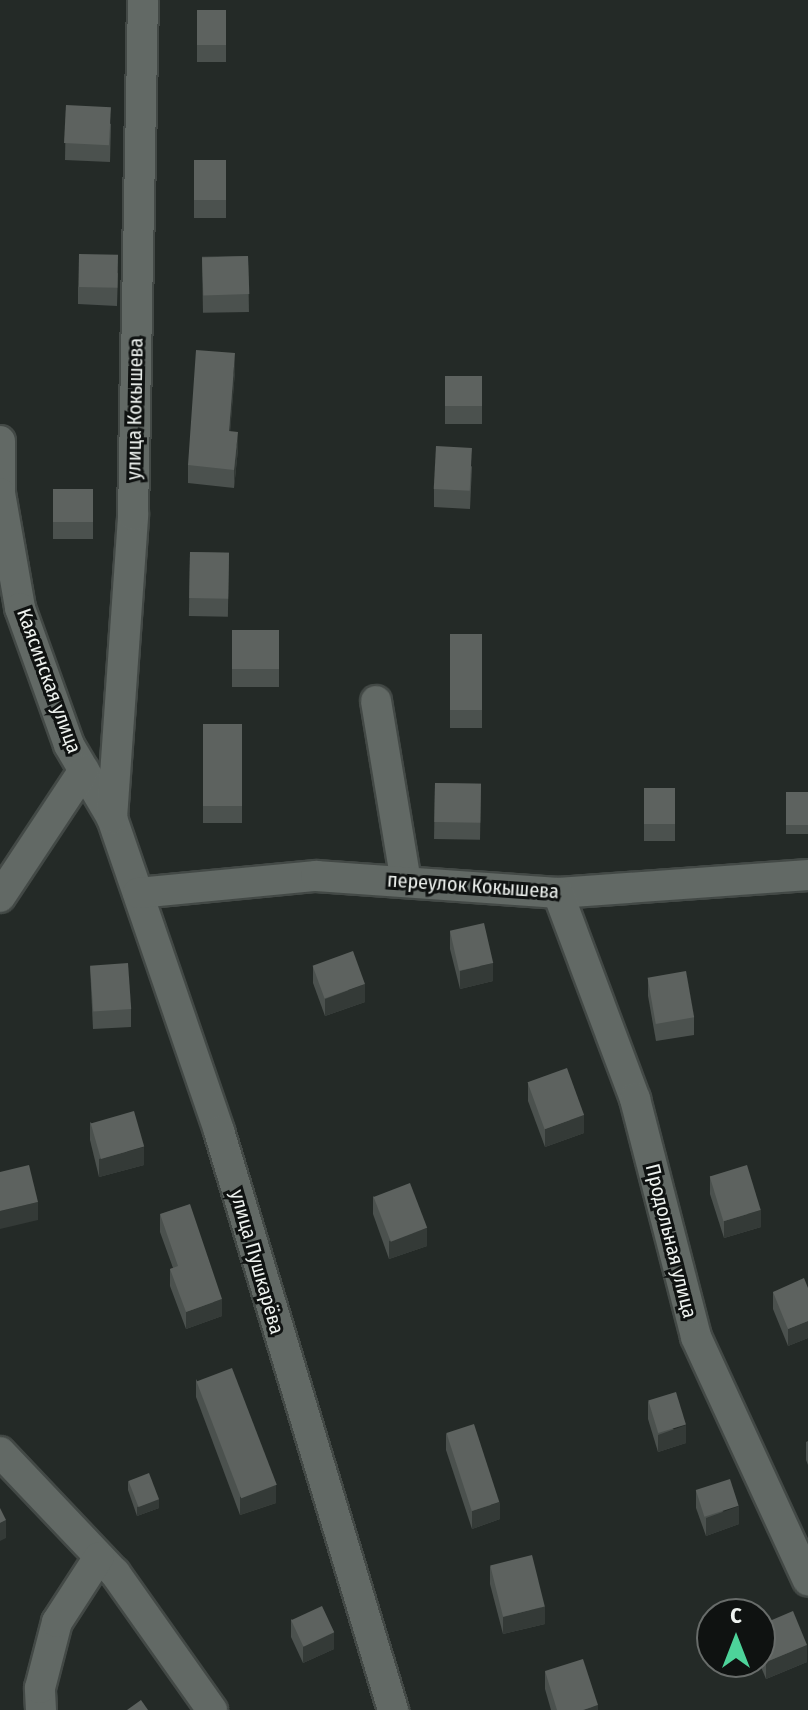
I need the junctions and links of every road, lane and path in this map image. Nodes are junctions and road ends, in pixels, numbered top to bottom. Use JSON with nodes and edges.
{"nodes":[{"id":1,"x":143,"y":0,"type":"edge"},
{"id":2,"x":0,"y":441,"type":"edge"},
{"id":3,"x":376,"y":701,"type":"dead end"},
{"id":4,"x":84,"y":770,"type":"junction"},
{"id":5,"x":112,"y":818,"type":"junction"},
{"id":6,"x":808,"y":875,"type":"edge"},
{"id":7,"x":406,"y":882,"type":"junction"},
{"id":8,"x":138,"y":893,"type":"junction"},
{"id":9,"x":558,"y":893,"type":"junction"},
{"id":10,"x":0,"y":897,"type":"edge"},
{"id":11,"x":0,"y":1452,"type":"edge"},
{"id":12,"x":99,"y":1557,"type":"junction"},
{"id":13,"x":808,"y":1580,"type":"edge"},
{"id":14,"x":41,"y":1710,"type":"edge"},
{"id":15,"x":212,"y":1710,"type":"edge"},
{"id":16,"x":393,"y":1710,"type":"edge"}],
"edges":[{"from":1,"to":5,"type":"street","name":"улица Кокышева"},
{"from":2,"to":4,"type":"street","name":"Каясинская улица"},
{"from":3,"to":7,"type":"street"},
{"from":4,"to":5,"type":"street","name":"Каясинская улица"},
{"from":4,"to":10,"type":"street"},
{"from":5,"to":8,"type":"street","name":"улица Пушкарёва"},
{"from":6,"to":9,"type":"street","name":"переулок Кокышева"},
{"from":7,"to":8,"type":"street","name":"переулок Кокышева"},
{"from":7,"to":9,"type":"street","name":"переулок Кокышева"},
{"from":8,"to":16,"type":"street","name":"улица Пушкарёва"},
{"from":9,"to":13,"type":"street","name":"Продольная улица"},
{"from":11,"to":12,"type":"street"},
{"from":12,"to":14,"type":"street"},
{"from":12,"to":15,"type":"street"}]}
